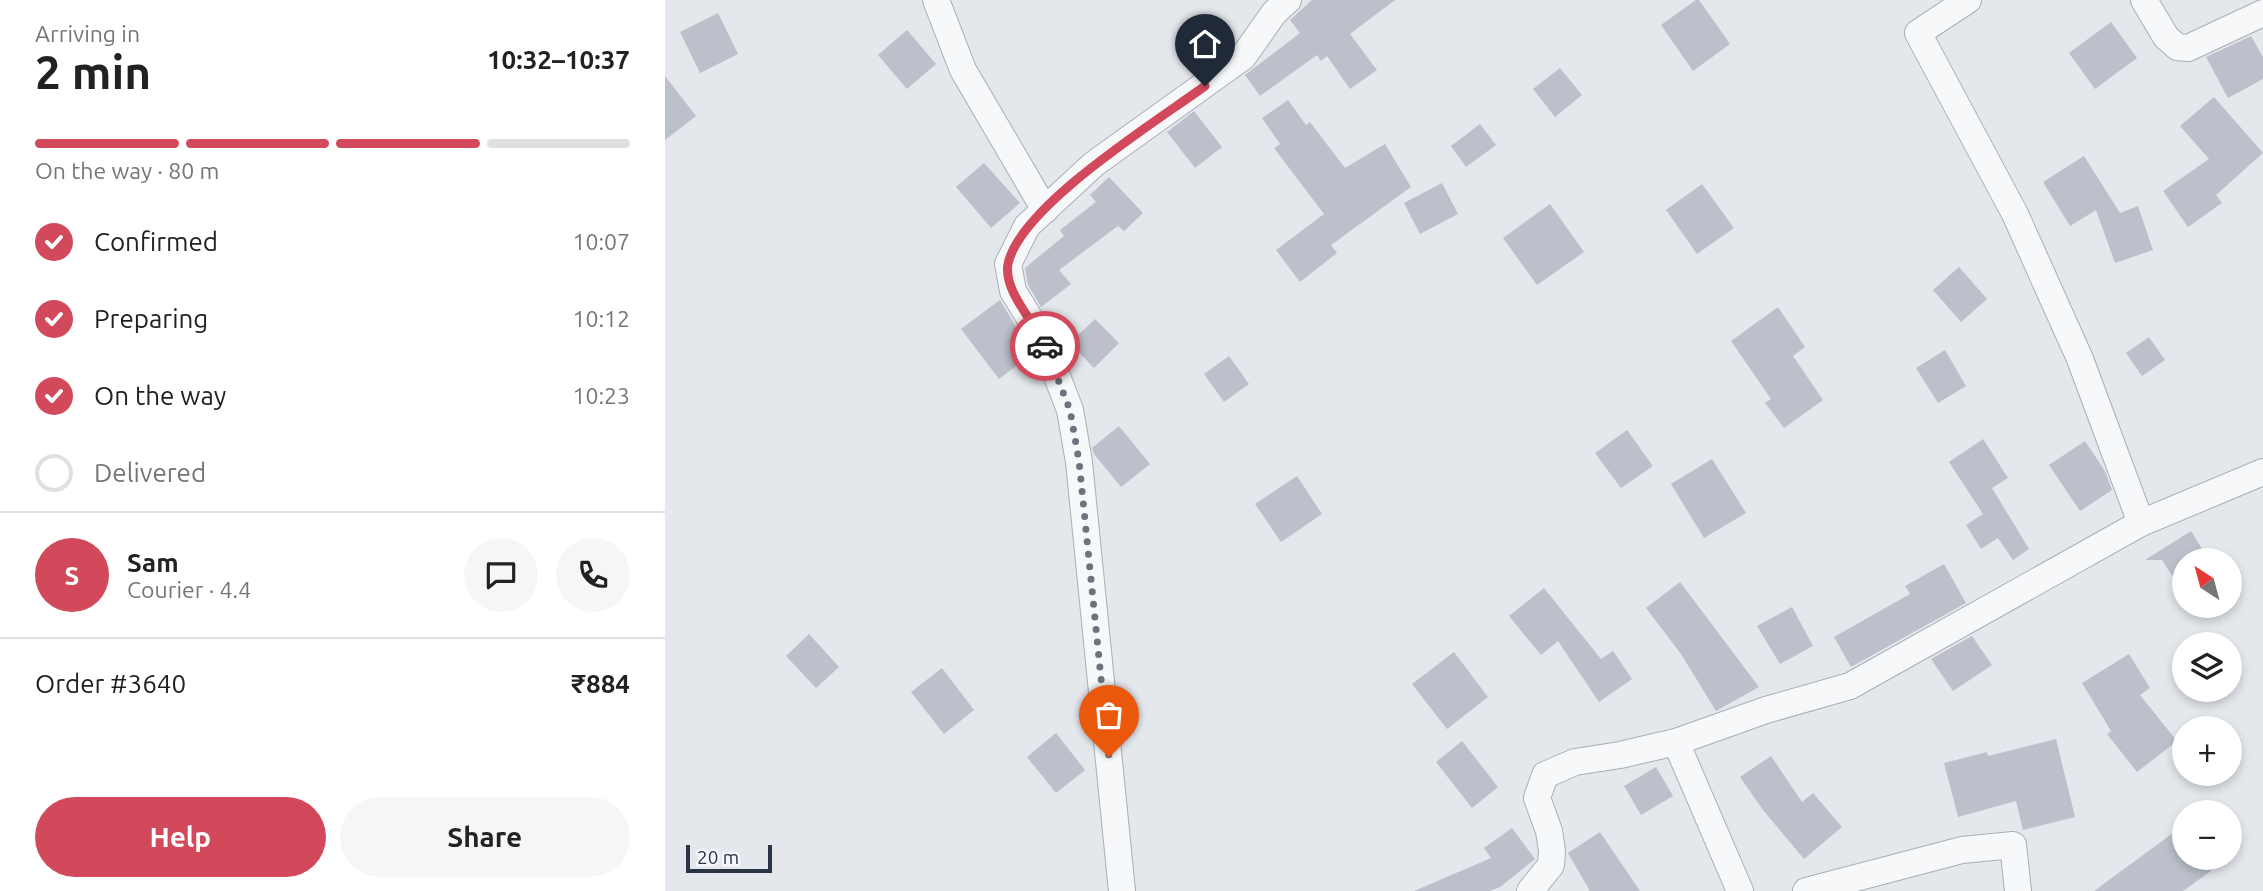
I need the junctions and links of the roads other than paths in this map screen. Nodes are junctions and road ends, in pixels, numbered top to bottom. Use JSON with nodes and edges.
{"nodes":[{"id":1,"x":936,"y":0,"type":"edge"},
{"id":2,"x":1288,"y":0,"type":"edge"},
{"id":3,"x":1968,"y":0,"type":"edge"},
{"id":4,"x":2144,"y":0,"type":"edge"},
{"id":5,"x":2263,"y":13,"type":"edge"},
{"id":6,"x":1045,"y":210,"type":"junction"},
{"id":7,"x":2263,"y":472,"type":"edge"},
{"id":8,"x":2141,"y":523,"type":"junction"},
{"id":9,"x":1676,"y":742,"type":"junction"},
{"id":10,"x":1122,"y":891,"type":"edge"},
{"id":11,"x":1530,"y":891,"type":"edge"},
{"id":12,"x":1739,"y":891,"type":"edge"},
{"id":13,"x":1806,"y":891,"type":"edge"},
{"id":14,"x":2018,"y":891,"type":"edge"}],
"edges":[{"from":1,"to":6,"type":"street"},
{"from":2,"to":6,"type":"street"},
{"from":3,"to":8,"type":"street"},
{"from":4,"to":5,"type":"street"},
{"from":6,"to":10,"type":"street"},
{"from":7,"to":8,"type":"street"},
{"from":8,"to":9,"type":"street"},
{"from":9,"to":11,"type":"street"},
{"from":9,"to":12,"type":"street"},
{"from":13,"to":14,"type":"street"}]}
